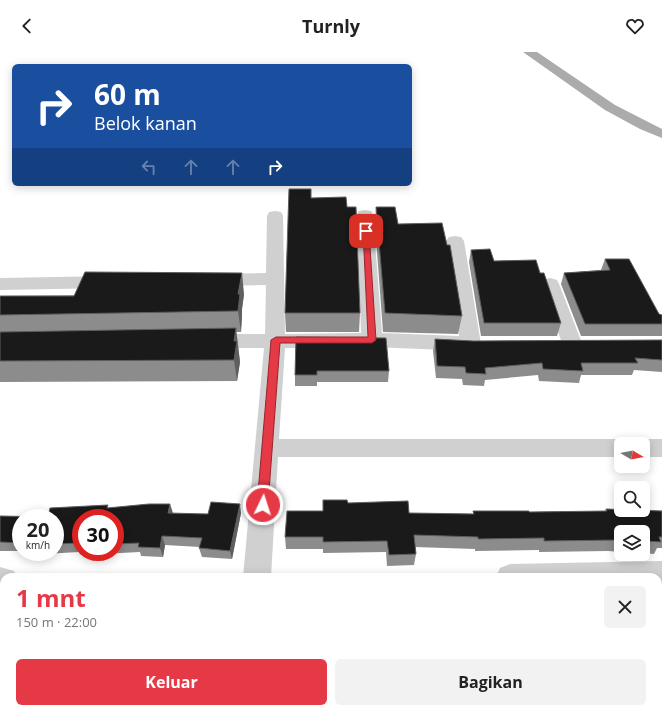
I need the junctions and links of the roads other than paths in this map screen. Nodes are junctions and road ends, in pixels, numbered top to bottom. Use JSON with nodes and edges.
{"nodes":[{"id":1,"x":530,"y":52,"type":"edge"},
{"id":2,"x":662,"y":134,"type":"edge"},
{"id":3,"x":365,"y":215,"type":"dead end"},
{"id":4,"x":276,"y":216,"type":"dead end"},
{"id":5,"x":455,"y":241,"type":"dead end"},
{"id":6,"x":276,"y":279,"type":"junction"},
{"id":7,"x":197,"y":280,"type":"edge"},
{"id":8,"x":126,"y":282,"type":"edge"},
{"id":9,"x":0,"y":284,"type":"edge"},
{"id":10,"x":550,"y":284,"type":"dead end"},
{"id":11,"x":276,"y":340,"type":"junction"},
{"id":12,"x":372,"y":340,"type":"junction"},
{"id":13,"x":189,"y":342,"type":"edge"},
{"id":14,"x":549,"y":343,"type":"edge"},
{"id":15,"x":267,"y":448,"type":"junction"},
{"id":16,"x":614,"y":448,"type":"edge"},
{"id":17,"x":650,"y":448,"type":"edge"},
{"id":18,"x":662,"y":448,"type":"edge"},
{"id":19,"x":257,"y":573,"type":"edge"}],
"edges":[{"from":1,"to":2,"type":"main road"},
{"from":3,"to":12,"type":"street"},
{"from":4,"to":6,"type":"street"},
{"from":5,"to":12,"type":"street"},
{"from":6,"to":7,"type":"street"},
{"from":6,"to":11,"type":"street"},
{"from":8,"to":9,"type":"street"},
{"from":10,"to":14,"type":"street"},
{"from":11,"to":12,"type":"street"},
{"from":11,"to":13,"type":"street"},
{"from":11,"to":15,"type":"street"},
{"from":15,"to":16,"type":"street"},
{"from":15,"to":19,"type":"street"},
{"from":17,"to":18,"type":"street"}]}
